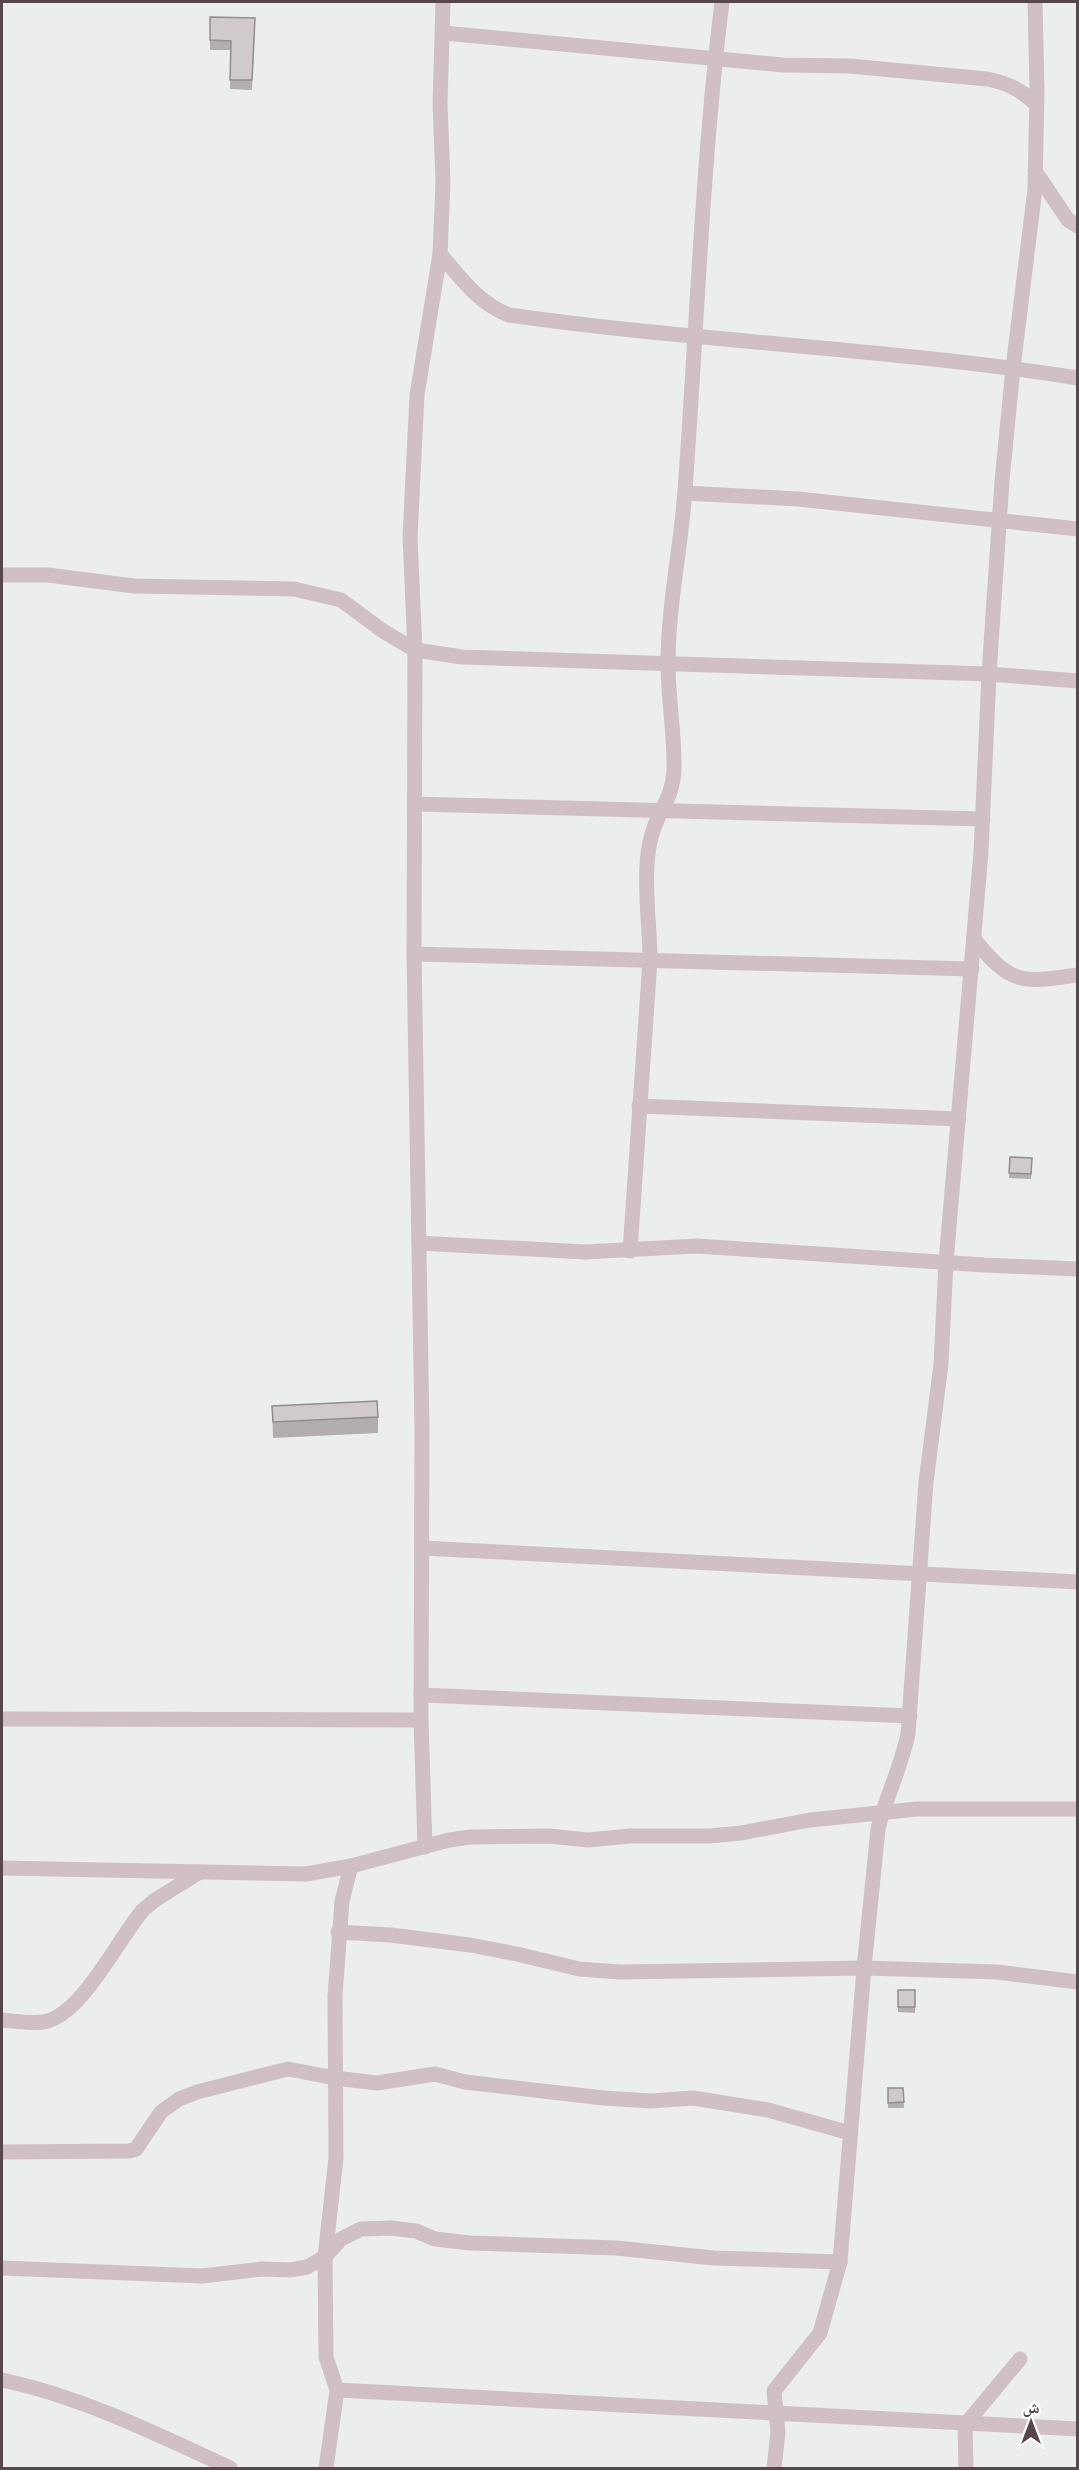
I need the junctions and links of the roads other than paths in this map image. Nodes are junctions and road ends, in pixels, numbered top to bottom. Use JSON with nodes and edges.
{"nodes":[{"id":1,"x":444,"y":2,"type":"edge"},
{"id":2,"x":722,"y":2,"type":"edge"},
{"id":3,"x":1035,"y":2,"type":"edge"},
{"id":4,"x":444,"y":33,"type":"junction"},
{"id":5,"x":716,"y":59,"type":"junction"},
{"id":6,"x":1036,"y":104,"type":"junction"},
{"id":7,"x":1035,"y":171,"type":"junction"},
{"id":8,"x":1077,"y":226,"type":"edge"},
{"id":9,"x":441,"y":254,"type":"junction"},
{"id":10,"x":694,"y":336,"type":"junction"},
{"id":11,"x":1013,"y":368,"type":"junction"},
{"id":12,"x":1077,"y":378,"type":"edge"},
{"id":13,"x":685,"y":493,"type":"junction"},
{"id":14,"x":999,"y":520,"type":"junction"},
{"id":15,"x":1077,"y":529,"type":"edge"},
{"id":16,"x":2,"y":575,"type":"edge"},
{"id":17,"x":415,"y":650,"type":"junction"},
{"id":18,"x":668,"y":664,"type":"junction"},
{"id":19,"x":989,"y":674,"type":"junction"},
{"id":20,"x":1077,"y":681,"type":"edge"},
{"id":21,"x":415,"y":804,"type":"junction"},
{"id":22,"x":663,"y":811,"type":"junction"},
{"id":23,"x":983,"y":819,"type":"junction"},
{"id":24,"x":974,"y":939,"type":"junction"},
{"id":25,"x":414,"y":954,"type":"junction"},
{"id":26,"x":651,"y":960,"type":"junction"},
{"id":27,"x":972,"y":969,"type":"junction"},
{"id":28,"x":1077,"y":975,"type":"edge"},
{"id":29,"x":639,"y":1106,"type":"junction"},
{"id":30,"x":959,"y":1119,"type":"junction"},
{"id":31,"x":419,"y":1243,"type":"junction"},
{"id":32,"x":630,"y":1251,"type":"junction"},
{"id":33,"x":945,"y":1262,"type":"junction"},
{"id":34,"x":1077,"y":1269,"type":"edge"},
{"id":35,"x":422,"y":1548,"type":"junction"},
{"id":36,"x":920,"y":1576,"type":"junction"},
{"id":37,"x":1077,"y":1582,"type":"edge"},
{"id":38,"x":421,"y":1695,"type":"junction"},
{"id":39,"x":910,"y":1716,"type":"junction"},
{"id":40,"x":2,"y":1719,"type":"edge"},
{"id":41,"x":421,"y":1720,"type":"junction"},
{"id":42,"x":1077,"y":1809,"type":"edge"},
{"id":43,"x":883,"y":1811,"type":"junction"},
{"id":44,"x":424,"y":1846,"type":"junction"},
{"id":45,"x":351,"y":1866,"type":"junction"},
{"id":46,"x":2,"y":1868,"type":"edge"},
{"id":47,"x":200,"y":1872,"type":"junction"},
{"id":48,"x":338,"y":1932,"type":"junction"},
{"id":49,"x":864,"y":1968,"type":"junction"},
{"id":50,"x":1077,"y":1982,"type":"edge"},
{"id":51,"x":2,"y":2020,"type":"edge"},
{"id":52,"x":335,"y":2078,"type":"junction"},
{"id":53,"x":850,"y":2133,"type":"junction"},
{"id":54,"x":2,"y":2152,"type":"edge"},
{"id":55,"x":325,"y":2257,"type":"junction"},
{"id":56,"x":840,"y":2262,"type":"junction"},
{"id":57,"x":2,"y":2268,"type":"edge"},
{"id":58,"x":1020,"y":2359,"type":"dead end"},
{"id":59,"x":2,"y":2380,"type":"edge"},
{"id":60,"x":337,"y":2390,"type":"junction"},
{"id":61,"x":776,"y":2413,"type":"junction"},
{"id":62,"x":966,"y":2423,"type":"junction"},
{"id":63,"x":1077,"y":2429,"type":"edge"},
{"id":64,"x":230,"y":2469,"type":"edge"},
{"id":65,"x":326,"y":2469,"type":"edge"},
{"id":66,"x":774,"y":2469,"type":"edge"},
{"id":67,"x":966,"y":2469,"type":"edge"}],
"edges":[{"from":1,"to":4,"type":"street"},
{"from":2,"to":5,"type":"street"},
{"from":3,"to":6,"type":"street"},
{"from":4,"to":5,"type":"street"},
{"from":4,"to":9,"type":"street"},
{"from":5,"to":6,"type":"street"},
{"from":5,"to":10,"type":"street"},
{"from":6,"to":7,"type":"street"},
{"from":7,"to":8,"type":"street"},
{"from":7,"to":11,"type":"street"},
{"from":9,"to":10,"type":"street"},
{"from":9,"to":17,"type":"street"},
{"from":10,"to":11,"type":"street"},
{"from":10,"to":13,"type":"street"},
{"from":11,"to":12,"type":"street"},
{"from":11,"to":14,"type":"street"},
{"from":13,"to":14,"type":"street"},
{"from":13,"to":18,"type":"street"},
{"from":14,"to":15,"type":"street"},
{"from":14,"to":19,"type":"street"},
{"from":16,"to":17,"type":"street"},
{"from":17,"to":18,"type":"street"},
{"from":17,"to":21,"type":"street"},
{"from":18,"to":19,"type":"street"},
{"from":18,"to":22,"type":"street"},
{"from":19,"to":20,"type":"street"},
{"from":19,"to":23,"type":"street"},
{"from":21,"to":22,"type":"street"},
{"from":21,"to":25,"type":"street"},
{"from":22,"to":23,"type":"street"},
{"from":22,"to":26,"type":"street"},
{"from":23,"to":24,"type":"street"},
{"from":24,"to":27,"type":"street"},
{"from":24,"to":28,"type":"street"},
{"from":25,"to":26,"type":"street"},
{"from":25,"to":31,"type":"street"},
{"from":26,"to":27,"type":"street"},
{"from":26,"to":29,"type":"street"},
{"from":27,"to":30,"type":"street"},
{"from":29,"to":30,"type":"street"},
{"from":29,"to":32,"type":"street"},
{"from":30,"to":33,"type":"street"},
{"from":31,"to":32,"type":"street"},
{"from":31,"to":35,"type":"street"},
{"from":32,"to":33,"type":"street"},
{"from":33,"to":34,"type":"street"},
{"from":33,"to":36,"type":"street"},
{"from":35,"to":36,"type":"street"},
{"from":35,"to":38,"type":"street"},
{"from":36,"to":37,"type":"street"},
{"from":36,"to":39,"type":"street"},
{"from":38,"to":39,"type":"street"},
{"from":38,"to":41,"type":"street"},
{"from":39,"to":43,"type":"street"},
{"from":40,"to":41,"type":"street"},
{"from":41,"to":44,"type":"street"},
{"from":42,"to":43,"type":"street"},
{"from":43,"to":44,"type":"street"},
{"from":43,"to":49,"type":"street"},
{"from":44,"to":45,"type":"street"},
{"from":45,"to":47,"type":"street"},
{"from":45,"to":48,"type":"street"},
{"from":46,"to":47,"type":"street"},
{"from":47,"to":51,"type":"street"},
{"from":48,"to":49,"type":"street"},
{"from":48,"to":52,"type":"street"},
{"from":49,"to":50,"type":"street"},
{"from":49,"to":53,"type":"street"},
{"from":52,"to":53,"type":"street"},
{"from":52,"to":54,"type":"street"},
{"from":52,"to":55,"type":"street"},
{"from":53,"to":56,"type":"street"},
{"from":55,"to":56,"type":"street"},
{"from":55,"to":57,"type":"street"},
{"from":55,"to":60,"type":"street"},
{"from":56,"to":61,"type":"street"},
{"from":58,"to":62,"type":"street"},
{"from":59,"to":64,"type":"street"},
{"from":60,"to":61,"type":"street"},
{"from":60,"to":65,"type":"street"},
{"from":61,"to":62,"type":"street"},
{"from":61,"to":66,"type":"street"},
{"from":62,"to":63,"type":"street"},
{"from":62,"to":67,"type":"street"}]}
